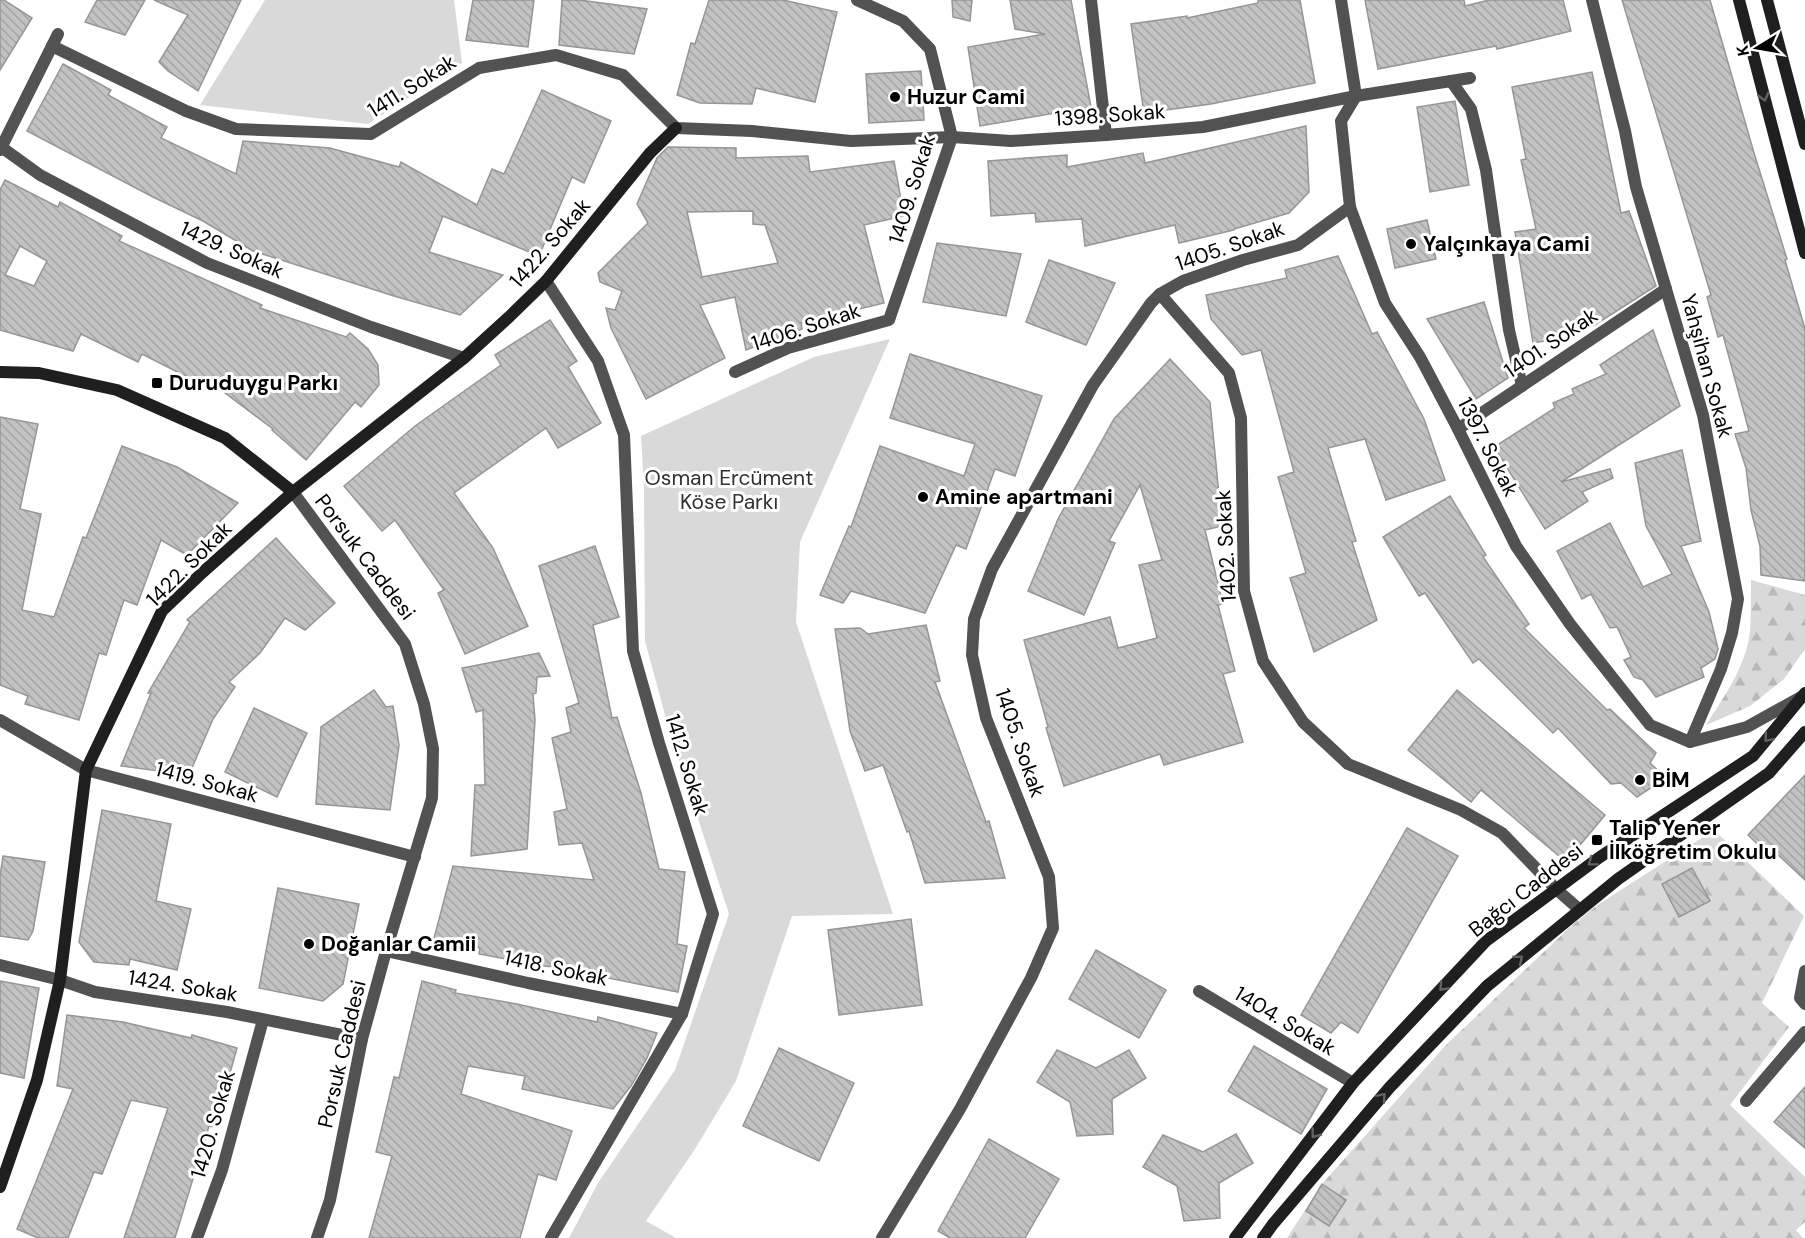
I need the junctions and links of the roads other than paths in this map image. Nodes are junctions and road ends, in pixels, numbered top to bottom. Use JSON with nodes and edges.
{"nodes":[{"id":1,"x":857,"y":0,"type":"edge"},
{"id":2,"x":1091,"y":0,"type":"edge"},
{"id":3,"x":1341,"y":0,"type":"edge"},
{"id":4,"x":1592,"y":0,"type":"edge"},
{"id":5,"x":1739,"y":0,"type":"edge"},
{"id":6,"x":1767,"y":0,"type":"edge"},
{"id":7,"x":58,"y":34,"type":"dead end"},
{"id":8,"x":52,"y":46,"type":"junction"},
{"id":9,"x":1470,"y":78,"type":"dead end"},
{"id":10,"x":1451,"y":81,"type":"junction"},
{"id":11,"x":1356,"y":96,"type":"junction"},
{"id":12,"x":676,"y":128,"type":"junction"},
{"id":13,"x":1106,"y":135,"type":"junction"},
{"id":14,"x":952,"y":137,"type":"junction"},
{"id":15,"x":1805,"y":144,"type":"edge"},
{"id":16,"x":0,"y":148,"type":"edge"},
{"id":17,"x":1350,"y":207,"type":"junction"},
{"id":18,"x":1805,"y":253,"type":"edge"},
{"id":19,"x":546,"y":282,"type":"junction"},
{"id":20,"x":1666,"y":289,"type":"junction"},
{"id":21,"x":1160,"y":294,"type":"junction"},
{"id":22,"x":889,"y":320,"type":"joint"},
{"id":23,"x":464,"y":358,"type":"junction"},
{"id":24,"x":0,"y":372,"type":"edge"},
{"id":25,"x":735,"y":372,"type":"dead end"},
{"id":26,"x":1522,"y":386,"type":"junction"},
{"id":27,"x":1458,"y":429,"type":"junction"},
{"id":28,"x":293,"y":492,"type":"junction"},
{"id":29,"x":1804,"y":695,"type":"edge"},
{"id":30,"x":0,"y":720,"type":"edge"},
{"id":31,"x":1805,"y":732,"type":"edge"},
{"id":32,"x":1690,"y":742,"type":"junction"},
{"id":33,"x":87,"y":770,"type":"junction"},
{"id":34,"x":415,"y":857,"type":"junction"},
{"id":35,"x":1556,"y":889,"type":"junction"},
{"id":36,"x":1580,"y":910,"type":"junction"},
{"id":37,"x":386,"y":951,"type":"junction"},
{"id":38,"x":0,"y":965,"type":"edge"},
{"id":39,"x":1805,"y":971,"type":"edge"},
{"id":40,"x":60,"y":980,"type":"junction"},
{"id":41,"x":1199,"y":991,"type":"dead end"},
{"id":42,"x":1805,"y":1004,"type":"edge"},
{"id":43,"x":682,"y":1014,"type":"junction"},
{"id":44,"x":263,"y":1020,"type":"junction"},
{"id":45,"x":1805,"y":1032,"type":"edge"},
{"id":46,"x":362,"y":1039,"type":"junction"},
{"id":47,"x":1353,"y":1083,"type":"junction"},
{"id":48,"x":1746,"y":1101,"type":"dead end"},
{"id":49,"x":0,"y":1187,"type":"edge"},
{"id":50,"x":197,"y":1238,"type":"edge"},
{"id":51,"x":317,"y":1238,"type":"edge"},
{"id":52,"x":551,"y":1238,"type":"edge"},
{"id":53,"x":882,"y":1238,"type":"edge"},
{"id":54,"x":1235,"y":1238,"type":"edge"},
{"id":55,"x":1263,"y":1238,"type":"edge"}],
"edges":[{"from":1,"to":14,"type":"street","name":"1409. Sokak"},
{"from":2,"to":13,"type":"street"},
{"from":3,"to":11,"type":"street"},
{"from":4,"to":20,"type":"street","name":"Yahşihan Sokak"},
{"from":5,"to":18,"type":"main road","one_way":true},
{"from":6,"to":15,"type":"main road"},
{"from":7,"to":8,"type":"street"},
{"from":8,"to":12,"type":"street","name":"1411. Sokak"},
{"from":8,"to":16,"type":"street"},
{"from":9,"to":10,"type":"street","name":"1398. Sokak"},
{"from":10,"to":11,"type":"street","name":"1398. Sokak"},
{"from":10,"to":26,"type":"street"},
{"from":11,"to":13,"type":"street","name":"1398. Sokak"},
{"from":11,"to":17,"type":"street","name":"1397. Sokak"},
{"from":12,"to":14,"type":"street","name":"1398. Sokak"},
{"from":12,"to":19,"type":"main road","name":"1422. Sokak"},
{"from":13,"to":14,"type":"street","name":"1398. Sokak"},
{"from":14,"to":22,"type":"street","name":"1409. Sokak"},
{"from":16,"to":23,"type":"street","name":"1429. Sokak"},
{"from":17,"to":21,"type":"street","name":"1405. Sokak"},
{"from":17,"to":27,"type":"street","name":"1397. Sokak"},
{"from":19,"to":23,"type":"main road","name":"1422. Sokak"},
{"from":19,"to":43,"type":"street","name":"1412. Sokak"},
{"from":20,"to":26,"type":"street","name":"1401. Sokak"},
{"from":20,"to":32,"type":"street","name":"Yahşihan Sokak"},
{"from":21,"to":35,"type":"street","name":"1402. Sokak"},
{"from":21,"to":53,"type":"street","name":"1405. Sokak"},
{"from":22,"to":25,"type":"street","name":"1406. Sokak"},
{"from":23,"to":28,"type":"main road","name":"1422. Sokak"},
{"from":24,"to":28,"type":"main road"},
{"from":26,"to":27,"type":"street","name":"1401. Sokak"},
{"from":27,"to":32,"type":"street","name":"1397. Sokak"},
{"from":28,"to":33,"type":"main road","name":"1422. Sokak"},
{"from":28,"to":34,"type":"street","name":"Porsuk Caddesi"},
{"from":29,"to":32,"type":"street"},
{"from":29,"to":35,"type":"main road","name":"Bağcı Caddesi","one_way":true},
{"from":30,"to":33,"type":"street","name":"1419. Sokak"},
{"from":31,"to":36,"type":"main road"},
{"from":33,"to":34,"type":"street","name":"1419. Sokak"},
{"from":33,"to":40,"type":"main road","name":"1422. Sokak"},
{"from":34,"to":37,"type":"street","name":"Porsuk Caddesi"},
{"from":35,"to":36,"type":"street","name":"1402. Sokak"},
{"from":35,"to":47,"type":"main road","name":"Bağcı Caddesi","one_way":true},
{"from":55,"to":36,"type":"main road","one_way":true},
{"from":37,"to":43,"type":"street","name":"1418. Sokak"},
{"from":37,"to":46,"type":"street","name":"Porsuk Caddesi"},
{"from":38,"to":40,"type":"street","name":"1424. Sokak"},
{"from":39,"to":42,"type":"street"},
{"from":40,"to":44,"type":"street","name":"1424. Sokak"},
{"from":40,"to":49,"type":"main road","name":"1422. Sokak"},
{"from":41,"to":47,"type":"street","name":"1404. Sokak"},
{"from":43,"to":52,"type":"street","name":"1412. Sokak"},
{"from":44,"to":46,"type":"street","name":"1424. Sokak"},
{"from":44,"to":50,"type":"street","name":"1420. Sokak"},
{"from":45,"to":48,"type":"street"},
{"from":46,"to":51,"type":"street","name":"Porsuk Caddesi"},
{"from":47,"to":54,"type":"main road","name":"Bağcı Caddesi","one_way":true}]}
